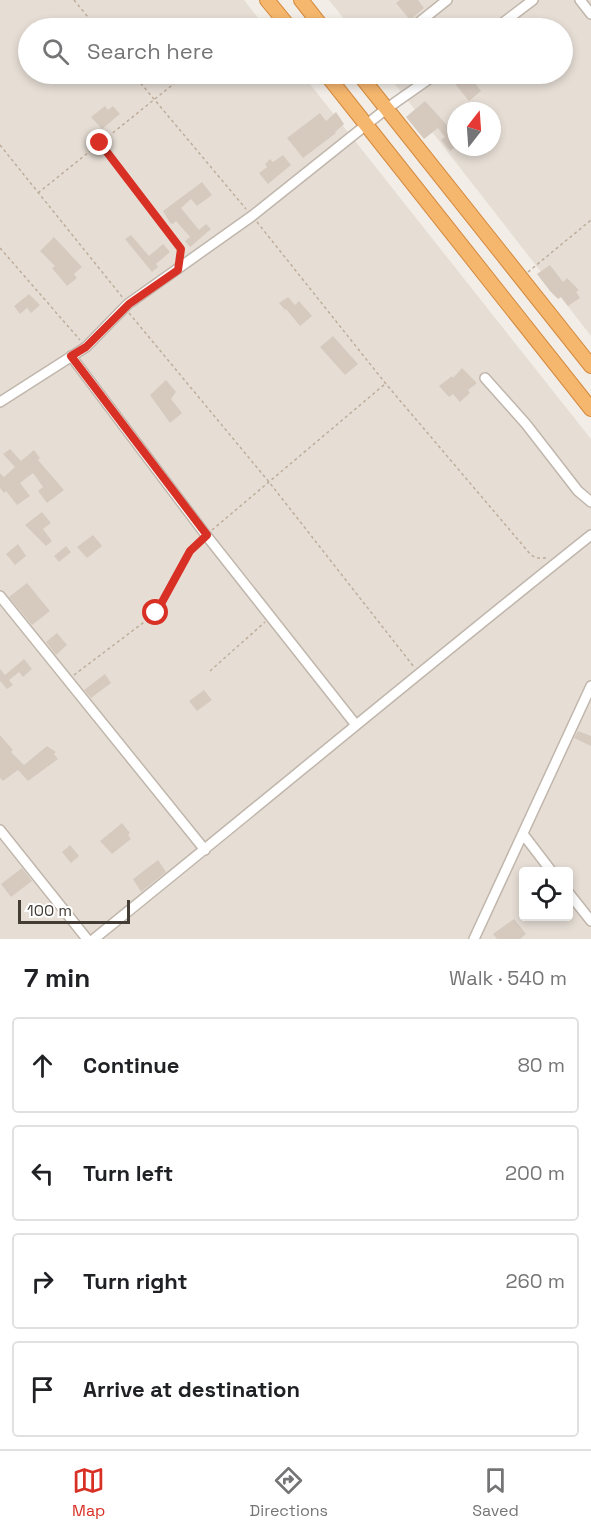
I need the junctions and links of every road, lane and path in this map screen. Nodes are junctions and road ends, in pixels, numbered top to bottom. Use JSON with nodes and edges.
{"nodes":[{"id":1,"x":74,"y":0,"type":"edge"},
{"id":2,"x":267,"y":0,"type":"edge"},
{"id":3,"x":301,"y":0,"type":"edge"},
{"id":4,"x":447,"y":0,"type":"edge"},
{"id":5,"x":533,"y":0,"type":"edge"},
{"id":6,"x":580,"y":0,"type":"edge"},
{"id":7,"x":591,"y":14,"type":"edge"},
{"id":8,"x":89,"y":18,"type":"edge"},
{"id":9,"x":282,"y":18,"type":"edge"},
{"id":10,"x":315,"y":18,"type":"edge"},
{"id":11,"x":424,"y":18,"type":"edge"},
{"id":12,"x":509,"y":18,"type":"edge"},
{"id":13,"x":141,"y":84,"type":"edge"},
{"id":14,"x":174,"y":84,"type":"edge"},
{"id":15,"x":334,"y":84,"type":"edge"},
{"id":16,"x":367,"y":84,"type":"edge"},
{"id":17,"x":422,"y":84,"type":"edge"},
{"id":18,"x":154,"y":100,"type":"junction"},
{"id":19,"x":386,"y":109,"type":"junction"},
{"id":20,"x":367,"y":125,"type":"junction"},
{"id":21,"x":100,"y":143,"type":"junction"},
{"id":22,"x":0,"y":145,"type":"edge"},
{"id":23,"x":37,"y":193,"type":"junction"},
{"id":24,"x":252,"y":216,"type":"junction"},
{"id":25,"x":591,"y":220,"type":"edge"},
{"id":26,"x":0,"y":248,"type":"edge"},
{"id":27,"x":178,"y":270,"type":"junction"},
{"id":28,"x":521,"y":278,"type":"junction"},
{"id":29,"x":129,"y":304,"type":"junction"},
{"id":30,"x":86,"y":347,"type":"junction"},
{"id":31,"x":71,"y":356,"type":"junction"},
{"id":32,"x":591,"y":366,"type":"edge"},
{"id":33,"x":485,"y":378,"type":"dead end"},
{"id":34,"x":386,"y":384,"type":"junction"},
{"id":35,"x":0,"y":402,"type":"edge"},
{"id":36,"x":591,"y":409,"type":"edge"},
{"id":37,"x":269,"y":482,"type":"junction"},
{"id":38,"x":591,"y":502,"type":"edge"},
{"id":39,"x":590,"y":533,"type":"edge"},
{"id":40,"x":207,"y":535,"type":"junction"},
{"id":41,"x":555,"y":555,"type":"dead end"},
{"id":42,"x":0,"y":596,"type":"edge"},
{"id":43,"x":271,"y":617,"type":"junction"},
{"id":44,"x":210,"y":671,"type":"dead end"},
{"id":45,"x":419,"y":672,"type":"junction"},
{"id":46,"x":67,"y":680,"type":"junction"},
{"id":47,"x":591,"y":686,"type":"edge"},
{"id":48,"x":356,"y":725,"type":"junction"},
{"id":49,"x":0,"y":830,"type":"edge"},
{"id":50,"x":523,"y":834,"type":"junction"},
{"id":51,"x":205,"y":849,"type":"junction"},
{"id":52,"x":548,"y":867,"type":"edge"},
{"id":53,"x":573,"y":898,"type":"edge"},
{"id":54,"x":591,"y":921,"type":"edge"},
{"id":55,"x":87,"y":939,"type":"edge"},
{"id":56,"x":94,"y":939,"type":"edge"},
{"id":57,"x":474,"y":939,"type":"edge"}],
"edges":[{"from":1,"to":8,"type":"path"},
{"from":2,"to":9,"type":"highway"},
{"from":3,"to":10,"type":"highway"},
{"from":4,"to":11,"type":"street"},
{"from":5,"to":12,"type":"street"},
{"from":6,"to":7,"type":"street"},
{"from":13,"to":18,"type":"path"},
{"from":14,"to":18,"type":"path"},
{"from":15,"to":20,"type":"highway"},
{"from":16,"to":19,"type":"highway"},
{"from":17,"to":19,"type":"street"},
{"from":18,"to":21,"type":"path"},
{"from":18,"to":24,"type":"path"},
{"from":19,"to":20,"type":"street"},
{"from":19,"to":28,"type":"highway"},
{"from":20,"to":24,"type":"street"},
{"from":20,"to":36,"type":"highway"},
{"from":21,"to":23,"type":"path"},
{"from":21,"to":27,"type":"path"},
{"from":22,"to":23,"type":"path"},
{"from":23,"to":29,"type":"path"},
{"from":24,"to":27,"type":"street"},
{"from":24,"to":34,"type":"path"},
{"from":25,"to":28,"type":"path"},
{"from":26,"to":30,"type":"path"},
{"from":27,"to":29,"type":"street"},
{"from":28,"to":32,"type":"highway"},
{"from":29,"to":30,"type":"street"},
{"from":29,"to":37,"type":"path"},
{"from":30,"to":31,"type":"street"},
{"from":31,"to":35,"type":"street"},
{"from":31,"to":40,"type":"street"},
{"from":33,"to":38,"type":"street"},
{"from":34,"to":37,"type":"path"},
{"from":34,"to":41,"type":"path"},
{"from":37,"to":40,"type":"path"},
{"from":37,"to":45,"type":"path"},
{"from":39,"to":45,"type":"street"},
{"from":40,"to":43,"type":"street"},
{"from":40,"to":46,"type":"path"},
{"from":42,"to":46,"type":"street"},
{"from":43,"to":44,"type":"path"},
{"from":43,"to":48,"type":"street"},
{"from":45,"to":48,"type":"street"},
{"from":46,"to":51,"type":"street"},
{"from":47,"to":50,"type":"street"},
{"from":48,"to":51,"type":"street"},
{"from":49,"to":55,"type":"street"},
{"from":50,"to":52,"type":"street"},
{"from":50,"to":57,"type":"street"},
{"from":51,"to":56,"type":"street"},
{"from":53,"to":54,"type":"street"}]}
